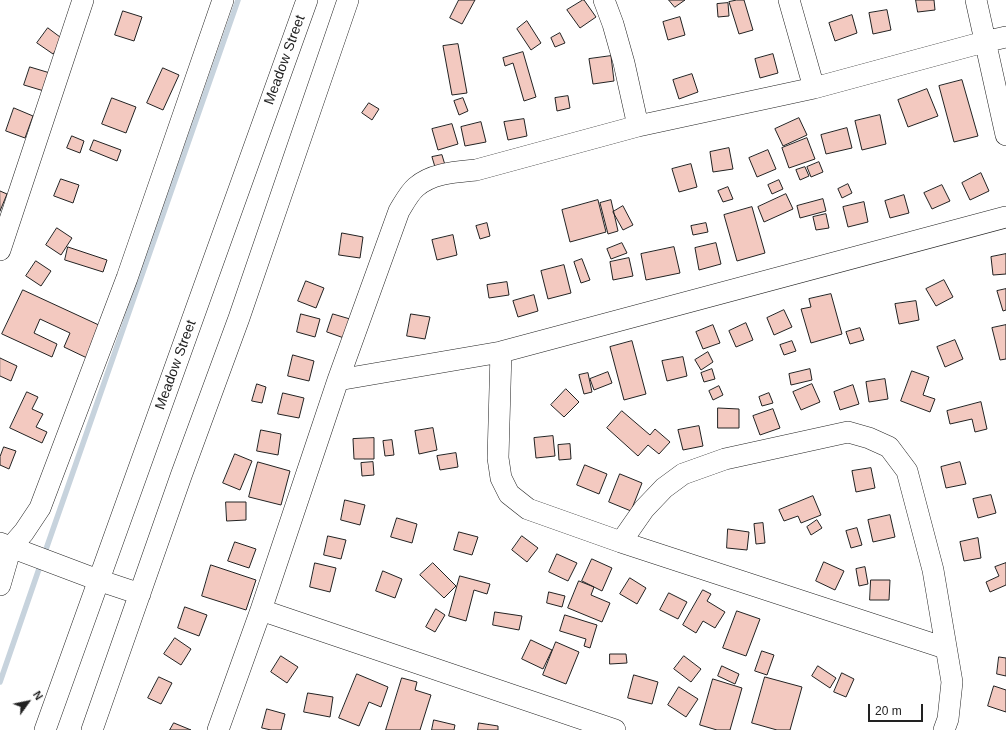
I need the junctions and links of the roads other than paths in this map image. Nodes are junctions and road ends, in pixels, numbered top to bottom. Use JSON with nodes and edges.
{"nodes":[{"id":1,"x":83,"y":0,"type":"edge"},
{"id":2,"x":223,"y":0,"type":"edge"},
{"id":3,"x":307,"y":0,"type":"edge"},
{"id":4,"x":348,"y":0,"type":"edge"},
{"id":5,"x":604,"y":0,"type":"edge"},
{"id":6,"x":789,"y":0,"type":"edge"},
{"id":7,"x":976,"y":0,"type":"edge"},
{"id":8,"x":1006,"y":37,"type":"edge"},
{"id":9,"x":984,"y":42,"type":"junction"},
{"id":10,"x":814,"y":88,"type":"junction"},
{"id":11,"x":638,"y":126,"type":"junction"},
{"id":12,"x":1006,"y":135,"type":"edge"},
{"id":13,"x":1006,"y":217,"type":"edge"},
{"id":14,"x":0,"y":250,"type":"edge"},
{"id":15,"x":501,"y":352,"type":"junction"},
{"id":16,"x":338,"y":380,"type":"junction"},
{"id":17,"x":621,"y":542,"type":"junction"},
{"id":18,"x":11,"y":547,"type":"edge"},
{"id":19,"x":90,"y":577,"type":"junction"},
{"id":20,"x":0,"y":585,"type":"edge"},
{"id":21,"x":140,"y":594,"type":"junction"},
{"id":22,"x":261,"y":610,"type":"junction"},
{"id":23,"x":945,"y":648,"type":"junction"},
{"id":24,"x":45,"y":730,"type":"edge"},
{"id":25,"x":92,"y":730,"type":"edge"},
{"id":26,"x":218,"y":730,"type":"edge"},
{"id":27,"x":615,"y":730,"type":"edge"},
{"id":28,"x":944,"y":730,"type":"edge"}],
"edges":[{"from":1,"to":14,"type":"street"},
{"from":2,"to":18,"type":"street"},
{"from":3,"to":19,"type":"street","name":"Meadow Street"},
{"from":4,"to":21,"type":"street"},
{"from":5,"to":11,"type":"street"},
{"from":6,"to":10,"type":"street"},
{"from":7,"to":9,"type":"street"},
{"from":8,"to":9,"type":"street"},
{"from":9,"to":10,"type":"street"},
{"from":9,"to":12,"type":"street"},
{"from":10,"to":11,"type":"street"},
{"from":11,"to":16,"type":"street"},
{"from":13,"to":15,"type":"street"},
{"from":15,"to":16,"type":"street"},
{"from":15,"to":17,"type":"street"},
{"from":16,"to":22,"type":"street"},
{"from":17,"to":23,"type":"street"},
{"from":17,"to":23,"type":"street"},
{"from":18,"to":19,"type":"street"},
{"from":18,"to":20,"type":"street"},
{"from":19,"to":21,"type":"street"},
{"from":19,"to":24,"type":"street","name":"Meadow Street"},
{"from":21,"to":25,"type":"street"},
{"from":22,"to":26,"type":"street"},
{"from":22,"to":27,"type":"street"},
{"from":23,"to":28,"type":"street"}]}
